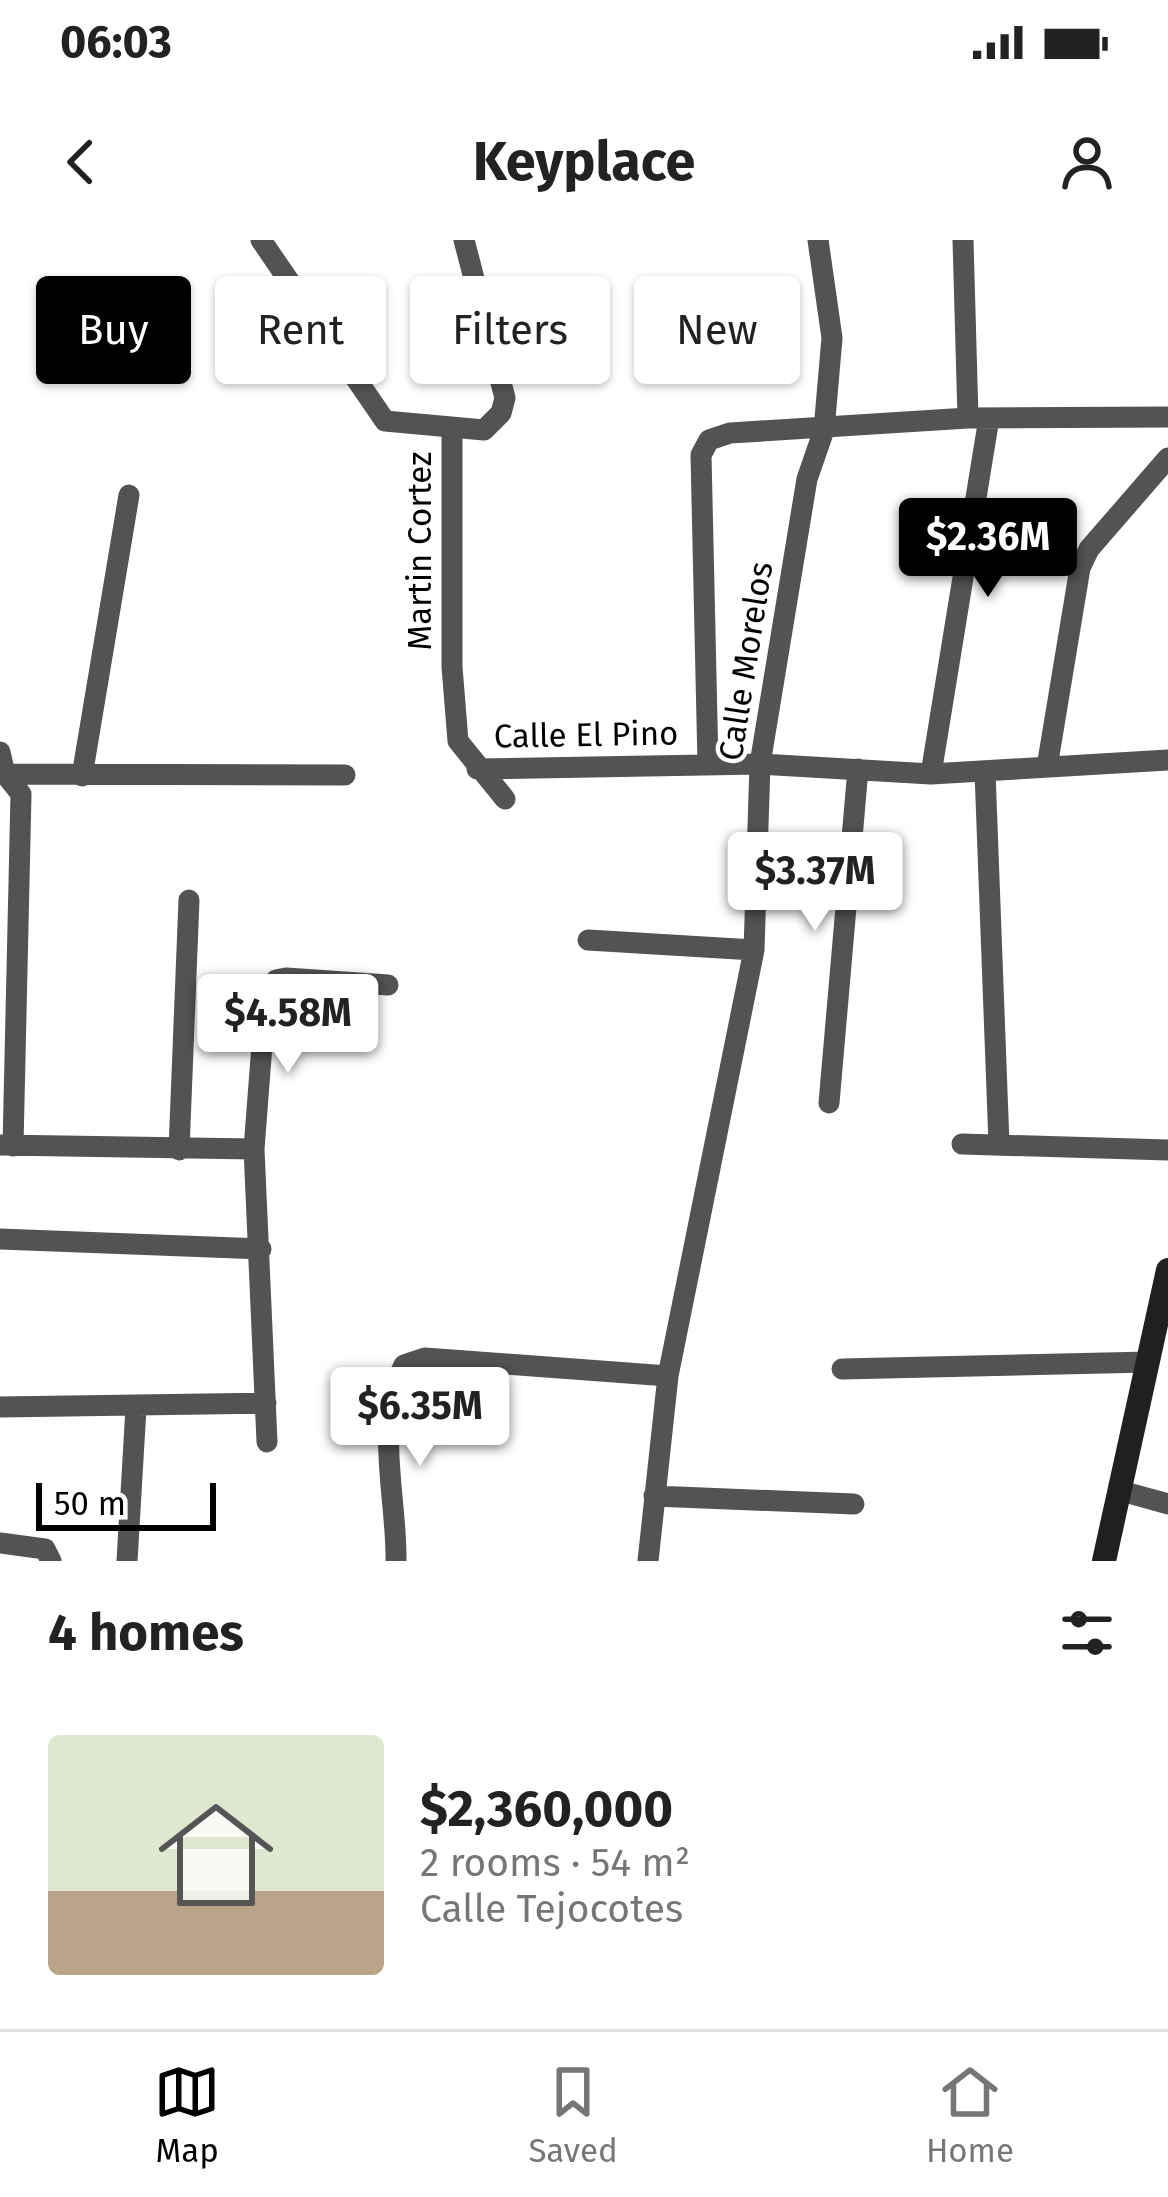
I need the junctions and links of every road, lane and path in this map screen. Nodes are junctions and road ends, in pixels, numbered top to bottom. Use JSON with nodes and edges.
{"nodes":[{"id":1,"x":261,"y":240,"type":"edge"},
{"id":2,"x":464,"y":240,"type":"edge"},
{"id":3,"x":818,"y":240,"type":"edge"},
{"id":4,"x":963,"y":240,"type":"edge"},
{"id":5,"x":1168,"y":417,"type":"edge"},
{"id":6,"x":979,"y":418,"type":"junction"},
{"id":7,"x":824,"y":430,"type":"junction"},
{"id":8,"x":452,"y":431,"type":"junction"},
{"id":9,"x":1168,"y":458,"type":"edge"},
{"id":10,"x":129,"y":495,"type":"dead end"},
{"id":11,"x":1168,"y":760,"type":"edge"},
{"id":12,"x":760,"y":764,"type":"junction"},
{"id":13,"x":708,"y":765,"type":"junction"},
{"id":14,"x":2,"y":767,"type":"edge"},
{"id":15,"x":1047,"y":767,"type":"junction"},
{"id":16,"x":477,"y":769,"type":"junction"},
{"id":17,"x":857,"y":770,"type":"junction"},
{"id":18,"x":985,"y":772,"type":"junction"},
{"id":19,"x":931,"y":774,"type":"junction"},
{"id":20,"x":345,"y":775,"type":"dead end"},
{"id":21,"x":82,"y":776,"type":"junction"},
{"id":22,"x":505,"y":799,"type":"dead end"},
{"id":23,"x":189,"y":900,"type":"dead end"},
{"id":24,"x":588,"y":940,"type":"dead end"},
{"id":25,"x":754,"y":950,"type":"junction"},
{"id":26,"x":388,"y":985,"type":"dead end"},
{"id":27,"x":830,"y":1103,"type":"dead end"},
{"id":28,"x":962,"y":1144,"type":"dead end"},
{"id":29,"x":999,"y":1144,"type":"junction"},
{"id":30,"x":6,"y":1145,"type":"edge"},
{"id":31,"x":178,"y":1150,"type":"junction"},
{"id":32,"x":254,"y":1150,"type":"junction"},
{"id":33,"x":1168,"y":1150,"type":"edge"},
{"id":34,"x":0,"y":1239,"type":"edge"},
{"id":35,"x":261,"y":1249,"type":"junction"},
{"id":36,"x":1168,"y":1270,"type":"edge"},
{"id":37,"x":1164,"y":1312,"type":"edge"},
{"id":38,"x":1149,"y":1362,"type":"junction"},
{"id":39,"x":842,"y":1370,"type":"dead end"},
{"id":40,"x":668,"y":1376,"type":"junction"},
{"id":41,"x":266,"y":1403,"type":"junction"},
{"id":42,"x":0,"y":1407,"type":"edge"},
{"id":43,"x":136,"y":1408,"type":"junction"},
{"id":44,"x":267,"y":1442,"type":"dead end"},
{"id":45,"x":1121,"y":1491,"type":"junction"},
{"id":46,"x":654,"y":1496,"type":"junction"},
{"id":47,"x":854,"y":1504,"type":"dead end"},
{"id":48,"x":1168,"y":1504,"type":"edge"},
{"id":49,"x":0,"y":1543,"type":"edge"},
{"id":50,"x":48,"y":1555,"type":"edge"},
{"id":51,"x":127,"y":1561,"type":"edge"},
{"id":52,"x":396,"y":1561,"type":"edge"},
{"id":53,"x":648,"y":1561,"type":"edge"},
{"id":54,"x":1104,"y":1561,"type":"edge"}],
"edges":[{"from":1,"to":8,"type":"street","name":"Martin Cortez"},
{"from":2,"to":8,"type":"street"},
{"from":3,"to":7,"type":"street","name":"Calle Morelos"},
{"from":4,"to":6,"type":"street"},
{"from":5,"to":6,"type":"street"},
{"from":6,"to":7,"type":"street"},
{"from":6,"to":19,"type":"street"},
{"from":7,"to":12,"type":"street","name":"Calle Morelos"},
{"from":7,"to":13,"type":"street"},
{"from":8,"to":16,"type":"street","name":"Martin Cortez"},
{"from":9,"to":15,"type":"street"},
{"from":10,"to":21,"type":"street"},
{"from":11,"to":15,"type":"street","name":"Calle El Pino"},
{"from":12,"to":13,"type":"street","name":"Calle El Pino"},
{"from":12,"to":17,"type":"street","name":"Calle El Pino"},
{"from":12,"to":25,"type":"street","name":"Calle Morelos"},
{"from":13,"to":16,"type":"street","name":"Calle El Pino"},
{"from":14,"to":21,"type":"street"},
{"from":14,"to":30,"type":"street"},
{"from":15,"to":18,"type":"street","name":"Calle El Pino"},
{"from":16,"to":22,"type":"street","name":"Martin Cortez"},
{"from":17,"to":19,"type":"street","name":"Calle El Pino"},
{"from":17,"to":27,"type":"street"},
{"from":18,"to":19,"type":"street","name":"Calle El Pino"},
{"from":18,"to":29,"type":"street"},
{"from":20,"to":21,"type":"street"},
{"from":23,"to":31,"type":"street"},
{"from":24,"to":25,"type":"street"},
{"from":25,"to":40,"type":"street","name":"Calle Morelos"},
{"from":26,"to":32,"type":"street"},
{"from":28,"to":29,"type":"street"},
{"from":29,"to":33,"type":"street"},
{"from":30,"to":31,"type":"street"},
{"from":31,"to":32,"type":"street"},
{"from":32,"to":35,"type":"street"},
{"from":34,"to":35,"type":"street"},
{"from":35,"to":41,"type":"street"},
{"from":36,"to":37,"type":"main road"},
{"from":37,"to":38,"type":"main road"},
{"from":38,"to":39,"type":"street"},
{"from":38,"to":45,"type":"main road"},
{"from":40,"to":46,"type":"street","name":"Calle Morelos"},
{"from":40,"to":52,"type":"street"},
{"from":41,"to":43,"type":"street"},
{"from":41,"to":44,"type":"street"},
{"from":42,"to":43,"type":"street"},
{"from":43,"to":51,"type":"street"},
{"from":45,"to":48,"type":"street"},
{"from":45,"to":54,"type":"main road"},
{"from":46,"to":47,"type":"street"},
{"from":46,"to":53,"type":"street","name":"Calle Morelos"},
{"from":49,"to":50,"type":"street"}]}
